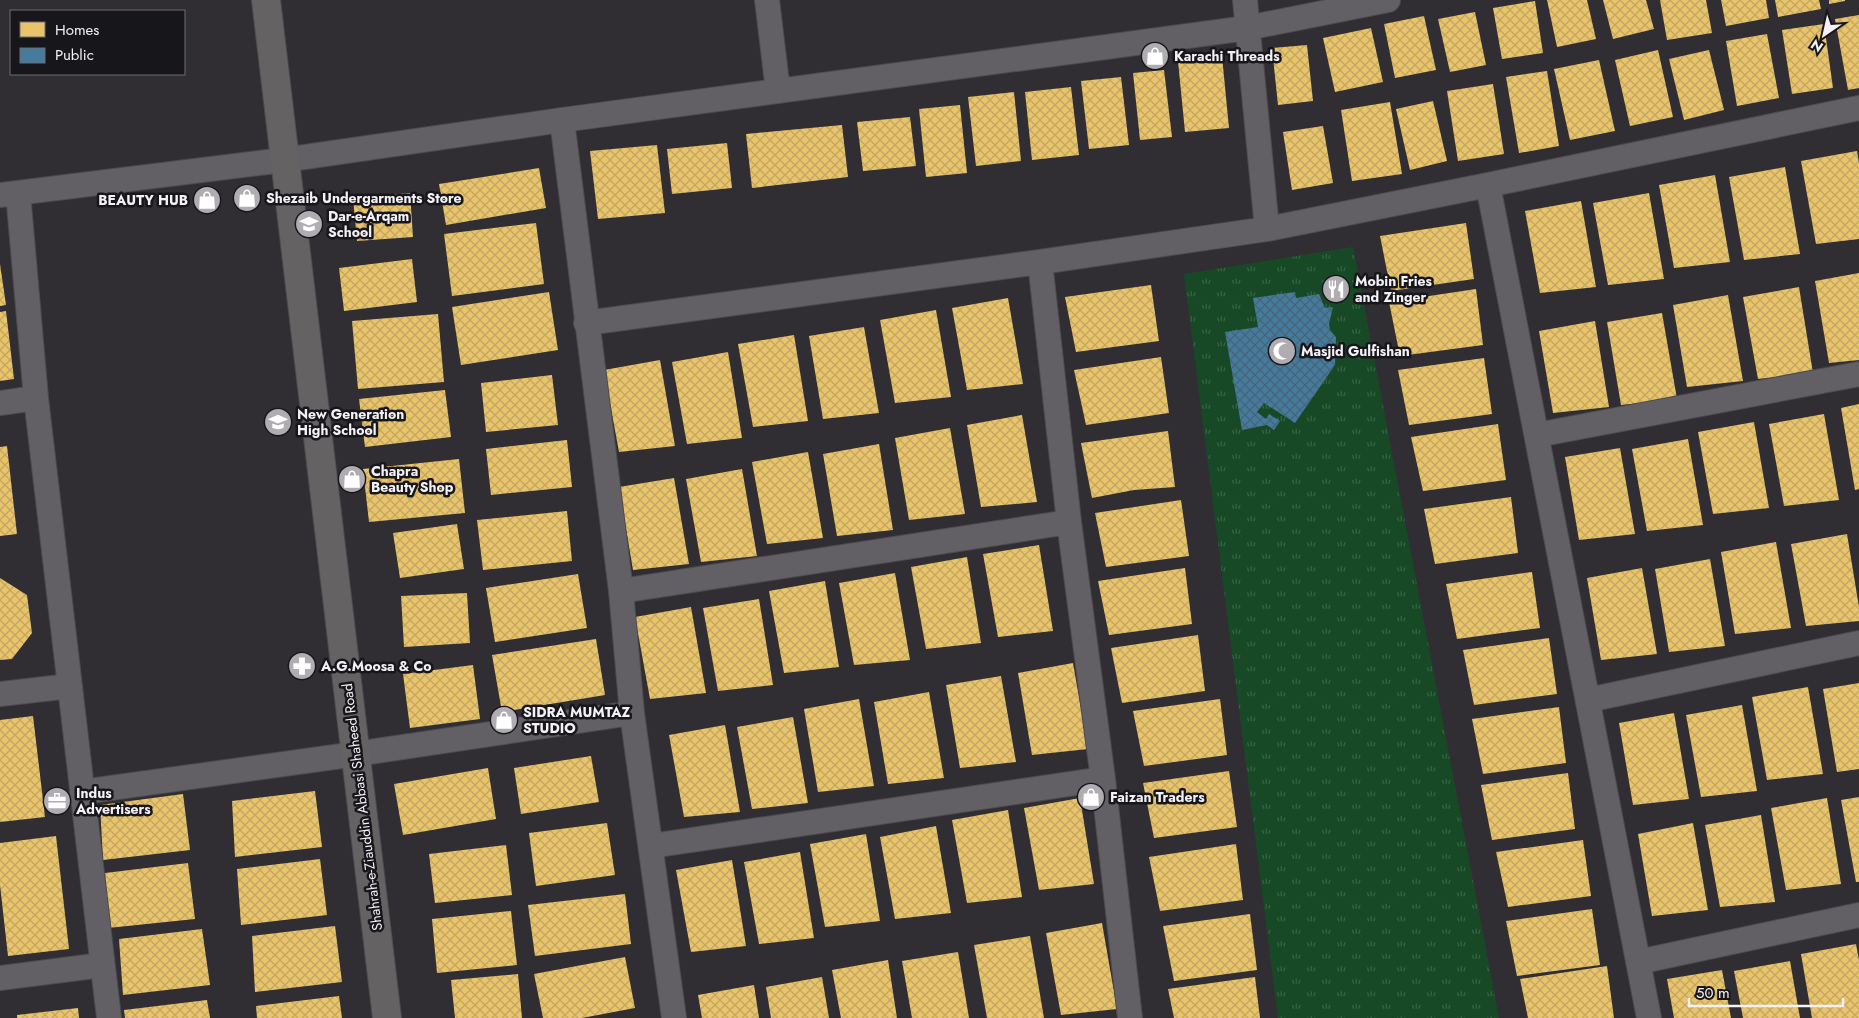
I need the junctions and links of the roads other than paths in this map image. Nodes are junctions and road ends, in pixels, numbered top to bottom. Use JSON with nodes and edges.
{"nodes":[{"id":1,"x":266,"y":0,"type":"edge"},
{"id":2,"x":767,"y":0,"type":"edge"},
{"id":3,"x":1245,"y":0,"type":"edge"},
{"id":4,"x":1388,"y":0,"type":"edge"},
{"id":5,"x":1247,"y":28,"type":"junction"},
{"id":6,"x":778,"y":91,"type":"junction"},
{"id":7,"x":1859,"y":108,"type":"edge"},
{"id":8,"x":562,"y":120,"type":"junction"},
{"id":9,"x":284,"y":160,"type":"junction"},
{"id":10,"x":1488,"y":185,"type":"junction"},
{"id":11,"x":9,"y":194,"type":"edge"},
{"id":12,"x":1267,"y":229,"type":"junction"},
{"id":13,"x":1040,"y":262,"type":"junction"},
{"id":14,"x":586,"y":323,"type":"junction"},
{"id":15,"x":1859,"y":374,"type":"edge"},
{"id":16,"x":36,"y":398,"type":"junction"},
{"id":17,"x":0,"y":403,"type":"edge"},
{"id":18,"x":1537,"y":435,"type":"junction"},
{"id":19,"x":1069,"y":522,"type":"junction"},
{"id":20,"x":621,"y":591,"type":"junction"},
{"id":21,"x":1859,"y":643,"type":"edge"},
{"id":22,"x":70,"y":686,"type":"junction"},
{"id":23,"x":0,"y":694,"type":"edge"},
{"id":24,"x":1588,"y":700,"type":"junction"},
{"id":25,"x":632,"y":713,"type":"junction"},
{"id":26,"x":356,"y":754,"type":"junction"},
{"id":27,"x":1103,"y":779,"type":"junction"},
{"id":28,"x":82,"y":792,"type":"junction"},
{"id":29,"x":651,"y":846,"type":"junction"},
{"id":30,"x":1859,"y":915,"type":"edge"},
{"id":31,"x":1638,"y":962,"type":"junction"},
{"id":32,"x":102,"y":965,"type":"junction"},
{"id":33,"x":0,"y":978,"type":"edge"},
{"id":34,"x":109,"y":1018,"type":"edge"},
{"id":35,"x":387,"y":1018,"type":"edge"},
{"id":36,"x":674,"y":1018,"type":"edge"},
{"id":37,"x":1130,"y":1018,"type":"edge"},
{"id":38,"x":1649,"y":1018,"type":"edge"}],
"edges":[{"from":1,"to":9,"type":"street","name":"Shahrah-e-Ziauddin Abbasi Shaheed Road"},
{"from":2,"to":6,"type":"street"},
{"from":3,"to":5,"type":"street"},
{"from":4,"to":5,"type":"street"},
{"from":5,"to":6,"type":"street"},
{"from":5,"to":12,"type":"street"},
{"from":6,"to":8,"type":"street"},
{"from":7,"to":10,"type":"street"},
{"from":8,"to":9,"type":"street"},
{"from":8,"to":14,"type":"street"},
{"from":9,"to":11,"type":"street"},
{"from":9,"to":26,"type":"street","name":"Shahrah-e-Ziauddin Abbasi Shaheed Road"},
{"from":10,"to":12,"type":"street"},
{"from":10,"to":18,"type":"street"},
{"from":11,"to":16,"type":"street"},
{"from":12,"to":13,"type":"street"},
{"from":13,"to":14,"type":"street"},
{"from":13,"to":19,"type":"street"},
{"from":14,"to":20,"type":"street"},
{"from":15,"to":18,"type":"street"},
{"from":16,"to":17,"type":"street"},
{"from":16,"to":22,"type":"street"},
{"from":18,"to":24,"type":"street"},
{"from":19,"to":20,"type":"street"},
{"from":19,"to":27,"type":"street"},
{"from":20,"to":25,"type":"street"},
{"from":21,"to":24,"type":"street"},
{"from":22,"to":23,"type":"street"},
{"from":22,"to":28,"type":"street"},
{"from":24,"to":31,"type":"street"},
{"from":25,"to":26,"type":"street"},
{"from":25,"to":29,"type":"street"},
{"from":26,"to":28,"type":"street"},
{"from":26,"to":35,"type":"street","name":"Shahrah-e-Ziauddin Abbasi Shaheed Road"},
{"from":27,"to":29,"type":"street"},
{"from":27,"to":37,"type":"street"},
{"from":28,"to":32,"type":"street"},
{"from":29,"to":36,"type":"street"},
{"from":30,"to":31,"type":"street"},
{"from":31,"to":38,"type":"street"},
{"from":32,"to":33,"type":"street"},
{"from":32,"to":34,"type":"street"}]}
